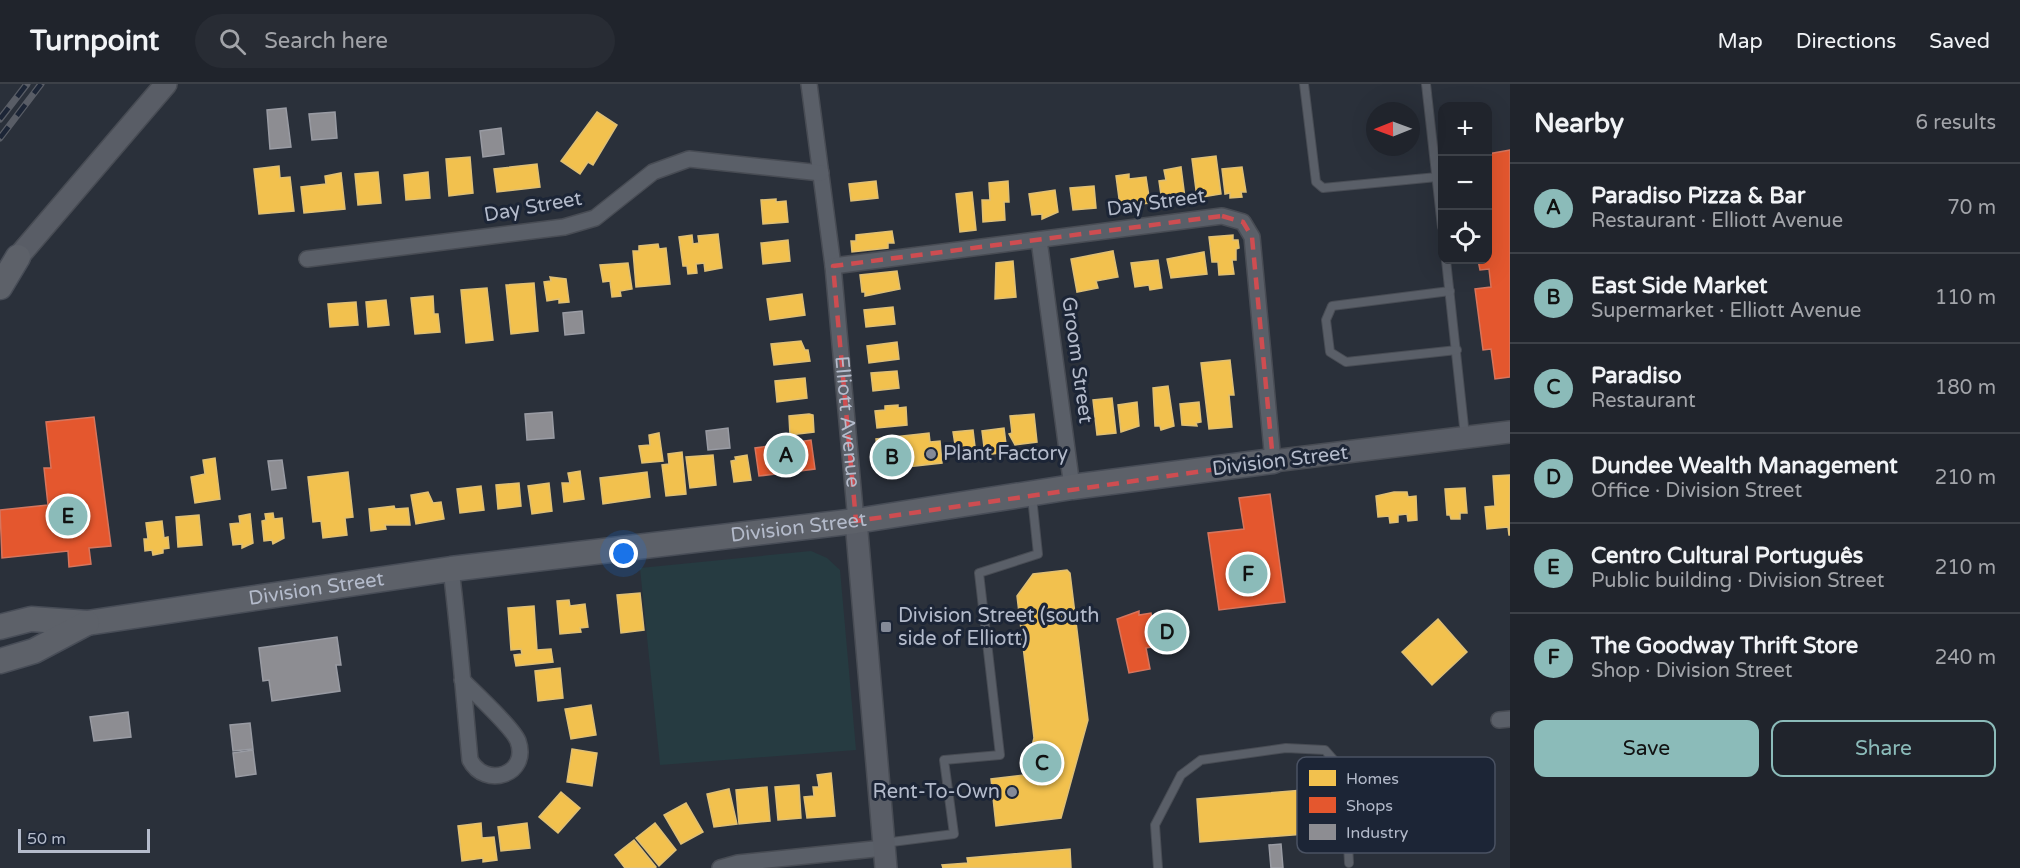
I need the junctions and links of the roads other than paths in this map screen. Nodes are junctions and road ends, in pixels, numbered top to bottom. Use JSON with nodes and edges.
{"nodes":[{"id":1,"x":166,"y":84,"type":"edge"},
{"id":2,"x":809,"y":84,"type":"edge"},
{"id":3,"x":1304,"y":84,"type":"edge"},
{"id":4,"x":1426,"y":84,"type":"edge"},
{"id":5,"x":821,"y":173,"type":"junction"},
{"id":6,"x":1437,"y":177,"type":"junction"},
{"id":7,"x":1441,"y":210,"type":"edge"},
{"id":8,"x":1039,"y":240,"type":"junction"},
{"id":9,"x":18,"y":257,"type":"joint"},
{"id":10,"x":307,"y":259,"type":"dead end"},
{"id":11,"x":1447,"y":264,"type":"edge"},
{"id":12,"x":833,"y":266,"type":"junction"},
{"id":13,"x":0,"y":287,"type":"edge"},
{"id":14,"x":1450,"y":291,"type":"junction"},
{"id":15,"x":1457,"y":350,"type":"junction"},
{"id":16,"x":1510,"y":432,"type":"edge"},
{"id":17,"x":1465,"y":438,"type":"junction"},
{"id":18,"x":1272,"y":461,"type":"junction"},
{"id":19,"x":1072,"y":487,"type":"junction"},
{"id":20,"x":1031,"y":493,"type":"junction"},
{"id":21,"x":856,"y":520,"type":"junction"},
{"id":22,"x":451,"y":569,"type":"junction"},
{"id":23,"x":87,"y":623,"type":"junction"},
{"id":24,"x":0,"y":627,"type":"edge"},
{"id":25,"x":0,"y":661,"type":"edge"},
{"id":26,"x":462,"y":680,"type":"junction"},
{"id":27,"x":1331,"y":757,"type":"edge"},
{"id":28,"x":885,"y":853,"type":"edge"},
{"id":29,"x":1348,"y":853,"type":"edge"},
{"id":30,"x":1349,"y":863,"type":"dead end"},
{"id":31,"x":720,"y":868,"type":"edge"},
{"id":32,"x":1158,"y":868,"type":"edge"}],
"edges":[{"from":1,"to":9,"type":"main road"},
{"from":2,"to":5,"type":"street","name":"Elliott Avenue"},
{"from":3,"to":6,"type":"lane"},
{"from":4,"to":6,"type":"lane"},
{"from":5,"to":10,"type":"street","name":"Day Street"},
{"from":5,"to":12,"type":"street","name":"Elliott Avenue"},
{"from":6,"to":7,"type":"lane"},
{"from":8,"to":12,"type":"street","name":"Day Street"},
{"from":8,"to":18,"type":"street","name":"Day Street"},
{"from":8,"to":19,"type":"street","name":"Groom Street"},
{"from":9,"to":13,"type":"main road"},
{"from":11,"to":14,"type":"lane"},
{"from":12,"to":21,"type":"street","name":"Elliott Avenue"},
{"from":14,"to":15,"type":"lane"},
{"from":14,"to":15,"type":"lane"},
{"from":15,"to":17,"type":"lane"},
{"from":16,"to":17,"type":"main road","name":"Division Street"},
{"from":17,"to":18,"type":"main road","name":"Division Street"},
{"from":18,"to":19,"type":"main road","name":"Division Street"},
{"from":19,"to":20,"type":"main road","name":"Division Street"},
{"from":20,"to":21,"type":"main road","name":"Division Street"},
{"from":20,"to":28,"type":"lane"},
{"from":21,"to":22,"type":"main road","name":"Division Street"},
{"from":21,"to":28,"type":"main road","name":"Elliott Avenue"},
{"from":22,"to":23,"type":"main road","name":"Division Street"},
{"from":22,"to":26,"type":"street"},
{"from":23,"to":24,"type":"main road","name":"Division Street"},
{"from":23,"to":25,"type":"main road","name":"Division Street"},
{"from":26,"to":26,"type":"street"},
{"from":27,"to":32,"type":"lane"},
{"from":28,"to":31,"type":"street"},
{"from":29,"to":30,"type":"lane"}]}
